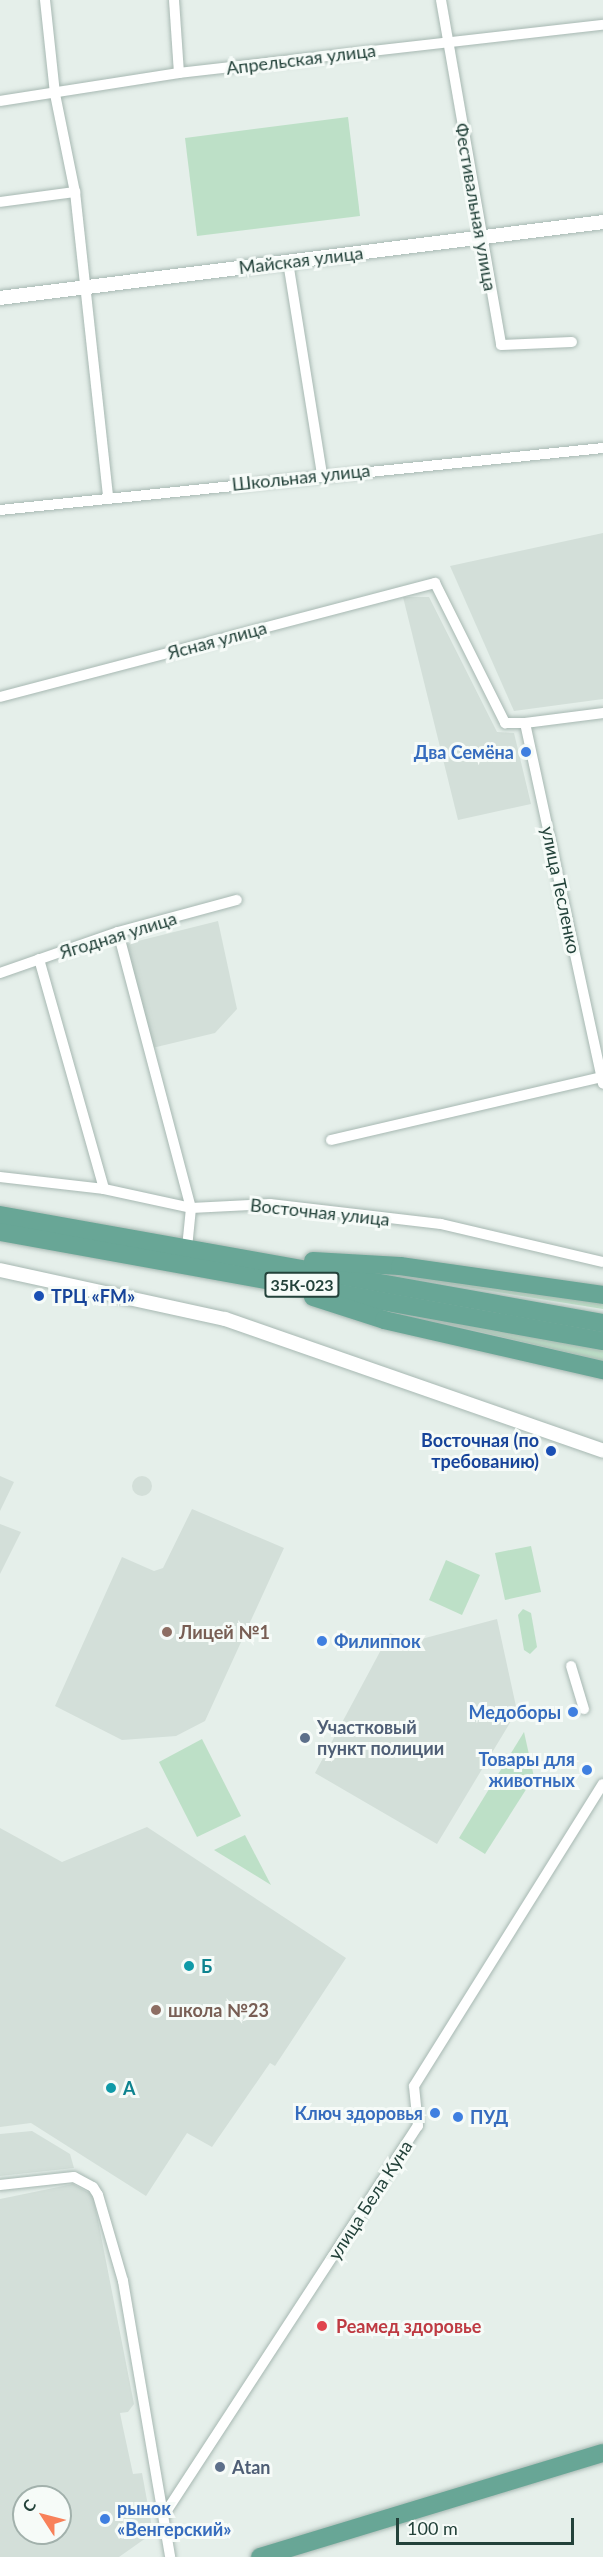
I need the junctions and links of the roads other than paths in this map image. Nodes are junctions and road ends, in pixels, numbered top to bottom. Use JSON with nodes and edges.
{"nodes":[{"id":1,"x":45,"y":0,"type":"edge"},
{"id":2,"x":174,"y":0,"type":"edge"},
{"id":3,"x":441,"y":0,"type":"edge"},
{"id":4,"x":603,"y":25,"type":"edge"},
{"id":5,"x":446,"y":43,"type":"junction"},
{"id":6,"x":179,"y":74,"type":"junction"},
{"id":7,"x":56,"y":94,"type":"junction"},
{"id":8,"x":0,"y":101,"type":"edge"},
{"id":9,"x":75,"y":192,"type":"junction"},
{"id":10,"x":0,"y":202,"type":"edge"},
{"id":11,"x":603,"y":222,"type":"edge"},
{"id":12,"x":483,"y":237,"type":"junction"},
{"id":13,"x":288,"y":262,"type":"junction"},
{"id":14,"x":85,"y":288,"type":"junction"},
{"id":15,"x":0,"y":298,"type":"edge"},
{"id":16,"x":572,"y":342,"type":"dead end"},
{"id":17,"x":603,"y":448,"type":"edge"},
{"id":18,"x":322,"y":474,"type":"junction"},
{"id":19,"x":108,"y":497,"type":"junction"},
{"id":20,"x":0,"y":510,"type":"edge"},
{"id":21,"x":0,"y":698,"type":"edge"},
{"id":22,"x":603,"y":713,"type":"edge"},
{"id":23,"x":525,"y":723,"type":"junction"},
{"id":24,"x":237,"y":900,"type":"dead end"},
{"id":25,"x":118,"y":932,"type":"junction"},
{"id":26,"x":39,"y":959,"type":"junction"},
{"id":27,"x":0,"y":973,"type":"edge"},
{"id":28,"x":602,"y":1080,"type":"edge"},
{"id":29,"x":331,"y":1140,"type":"dead end"},
{"id":30,"x":0,"y":1177,"type":"edge"},
{"id":31,"x":104,"y":1189,"type":"junction"},
{"id":32,"x":191,"y":1209,"type":"junction"},
{"id":33,"x":0,"y":1215,"type":"edge"},
{"id":34,"x":0,"y":1232,"type":"edge"},
{"id":35,"x":187,"y":1248,"type":"junction"},
{"id":36,"x":261,"y":1260,"type":"junction"},
{"id":37,"x":603,"y":1262,"type":"edge"},
{"id":38,"x":0,"y":1270,"type":"edge"},
{"id":39,"x":235,"y":1272,"type":"junction"},
{"id":40,"x":603,"y":1295,"type":"edge"},
{"id":41,"x":603,"y":1323,"type":"edge"},
{"id":42,"x":603,"y":1341,"type":"edge"},
{"id":43,"x":603,"y":1370,"type":"edge"},
{"id":44,"x":603,"y":1451,"type":"edge"},
{"id":45,"x":571,"y":1666,"type":"dead end"},
{"id":46,"x":584,"y":1709,"type":"dead end"},
{"id":47,"x":603,"y":1784,"type":"edge"},
{"id":48,"x":0,"y":2185,"type":"edge"},
{"id":49,"x":603,"y":2453,"type":"edge"},
{"id":50,"x":164,"y":2515,"type":"junction"},
{"id":51,"x":170,"y":2557,"type":"edge"},
{"id":52,"x":260,"y":2557,"type":"edge"}],
"edges":[{"from":1,"to":7,"type":"street"},
{"from":2,"to":6,"type":"street"},
{"from":3,"to":5,"type":"street","name":"Фестивальная улица"},
{"from":4,"to":5,"type":"street","name":"Апрельская улица"},
{"from":5,"to":6,"type":"street","name":"Апрельская улица"},
{"from":5,"to":12,"type":"street","name":"Фестивальная улица"},
{"from":6,"to":7,"type":"street","name":"Апрельская улица"},
{"from":7,"to":8,"type":"street","name":"Апрельская улица"},
{"from":7,"to":9,"type":"street"},
{"from":9,"to":10,"type":"street"},
{"from":9,"to":14,"type":"street"},
{"from":11,"to":12,"type":"street","name":"Майская улица"},
{"from":12,"to":13,"type":"street","name":"Майская улица"},
{"from":12,"to":16,"type":"street","name":"Фестивальная улица"},
{"from":13,"to":14,"type":"street","name":"Майская улица"},
{"from":13,"to":18,"type":"street"},
{"from":14,"to":15,"type":"street","name":"Майская улица"},
{"from":14,"to":19,"type":"street"},
{"from":17,"to":18,"type":"street","name":"Школьная улица"},
{"from":18,"to":19,"type":"street","name":"Школьная улица"},
{"from":19,"to":20,"type":"street","name":"Школьная улица"},
{"from":21,"to":23,"type":"street","name":"Ясная улица"},
{"from":22,"to":23,"type":"street"},
{"from":23,"to":28,"type":"street","name":"улица Тесленко"},
{"from":24,"to":25,"type":"street","name":"Ягодная улица"},
{"from":25,"to":26,"type":"street","name":"Ягодная улица"},
{"from":25,"to":32,"type":"street"},
{"from":26,"to":27,"type":"street","name":"Ягодная улица"},
{"from":26,"to":31,"type":"street"},
{"from":28,"to":29,"type":"street","name":"улица Тесленко"},
{"from":30,"to":31,"type":"street","name":"Восточная улица"},
{"from":31,"to":32,"type":"street","name":"Восточная улица"},
{"from":32,"to":35,"type":"street"},
{"from":32,"to":37,"type":"street","name":"Восточная улица"},
{"from":33,"to":35,"type":"main road","number":"35К-023"},
{"from":34,"to":39,"type":"main road","number":"35К-023"},
{"from":35,"to":36,"type":"main road","number":"35К-023"},
{"from":36,"to":40,"type":"main road"},
{"from":36,"to":41,"type":"main road","number":"35К-023"},
{"from":38,"to":44,"type":"street"},
{"from":39,"to":42,"type":"main road","number":"35К-023"},
{"from":39,"to":43,"type":"main road"},
{"from":45,"to":46,"type":"street"},
{"from":47,"to":50,"type":"street","name":"улица Бела Куна"},
{"from":48,"to":50,"type":"street"},
{"from":49,"to":52,"type":"main road"},
{"from":50,"to":51,"type":"street"}]}
